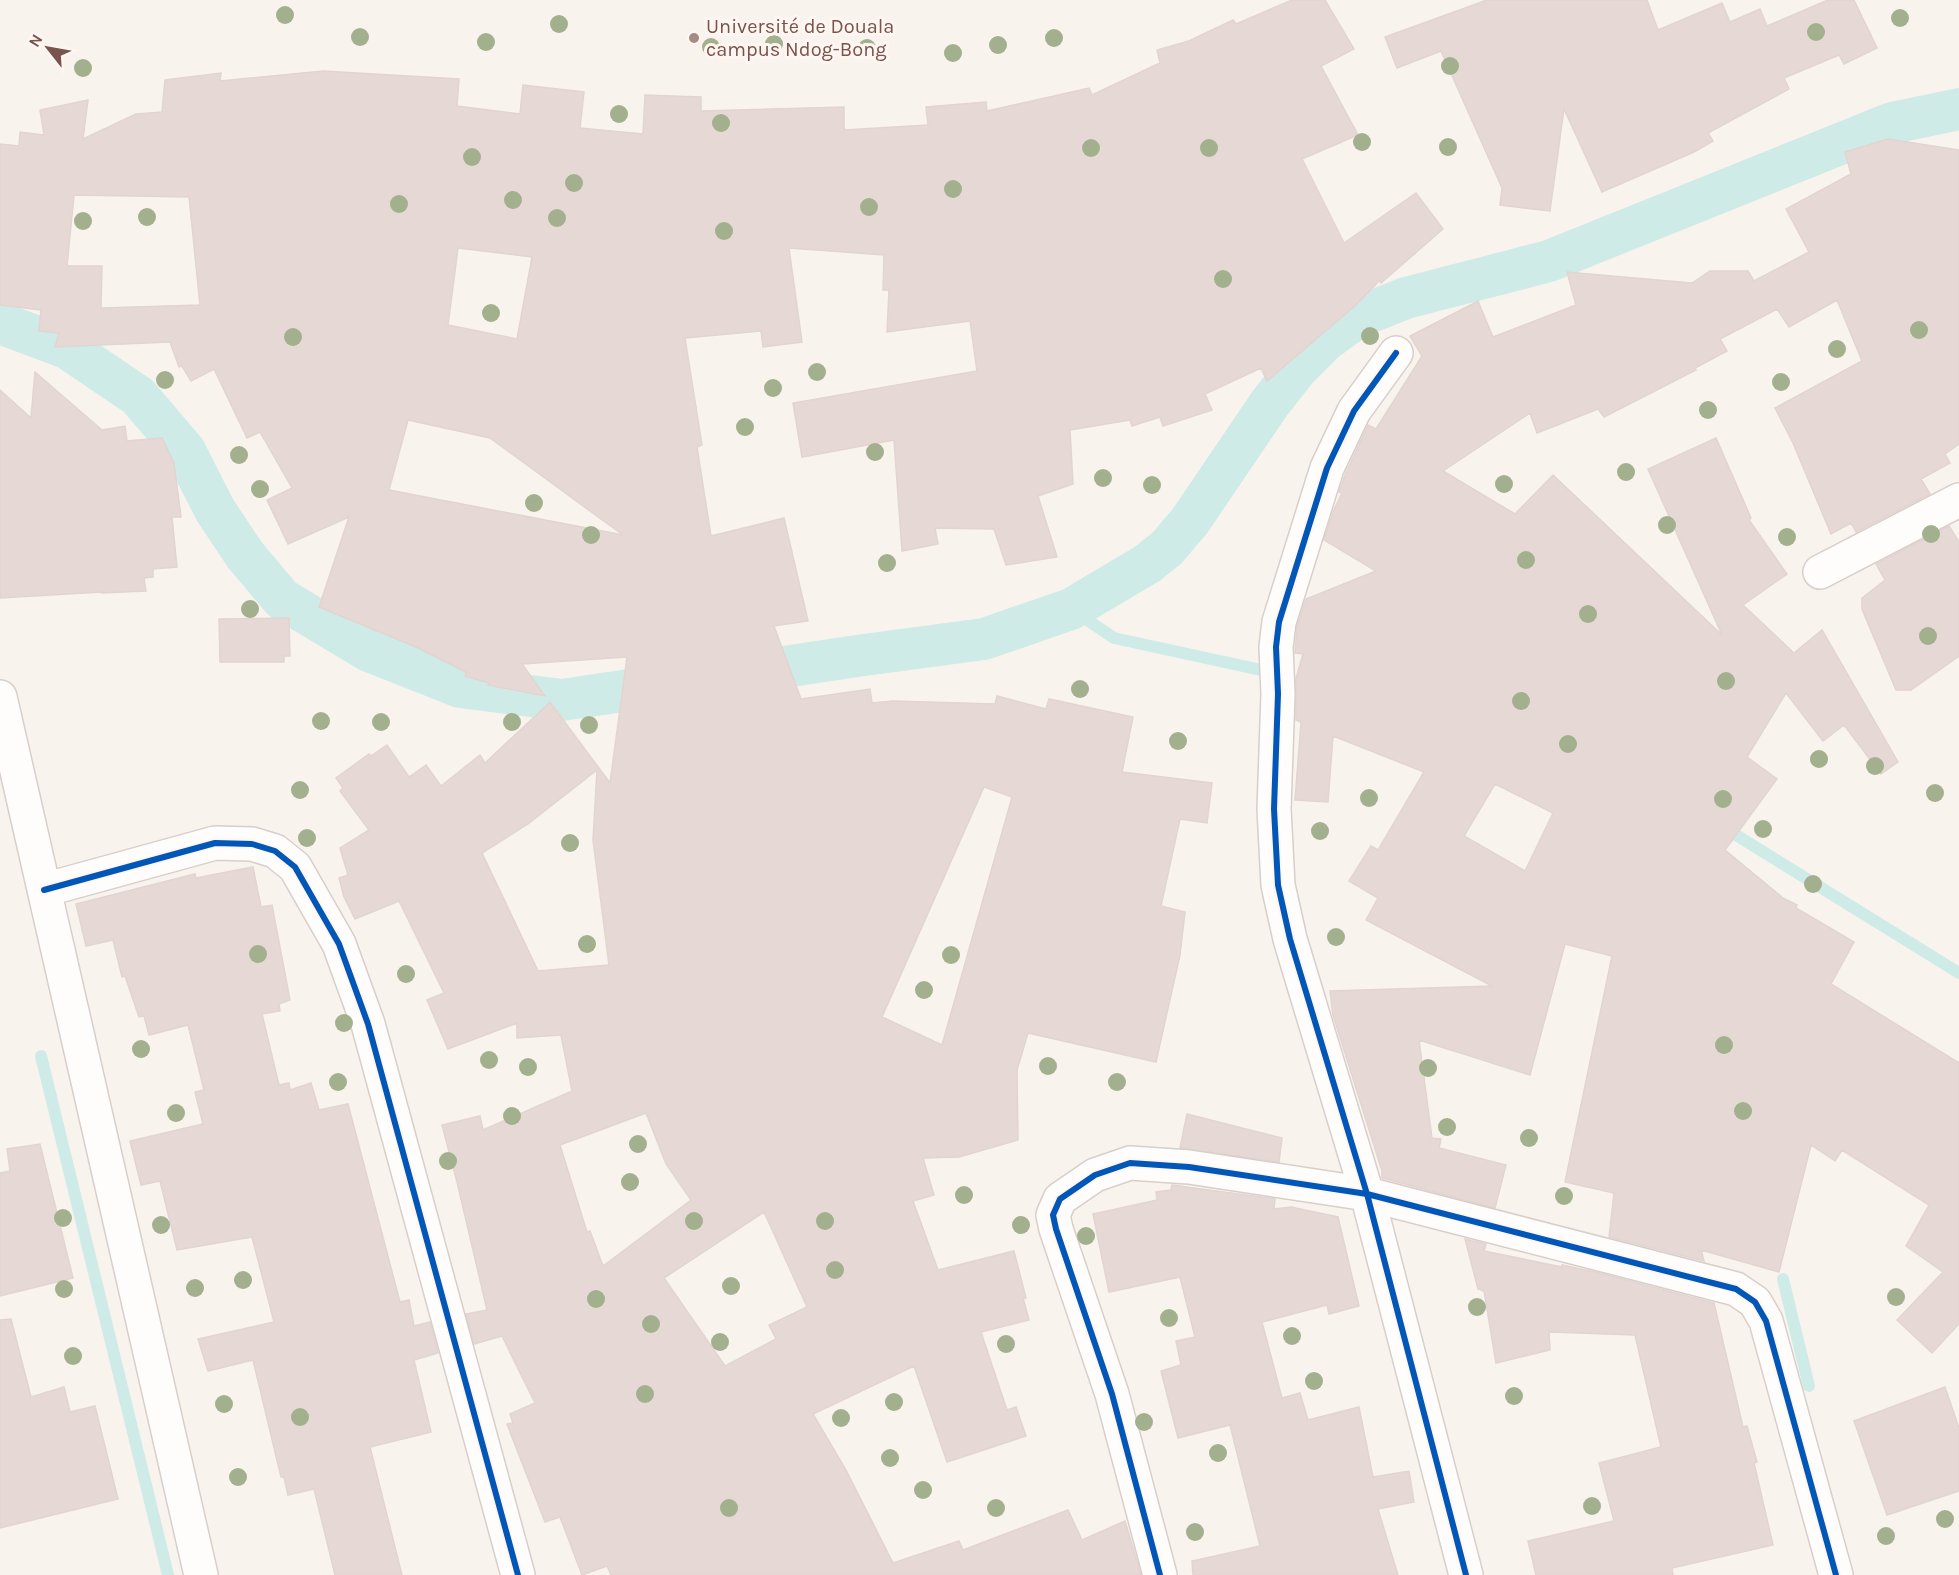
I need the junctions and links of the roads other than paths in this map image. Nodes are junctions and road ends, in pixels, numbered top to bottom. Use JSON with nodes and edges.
{"nodes":[{"id":1,"x":1396,"y":353,"type":"dead end"},
{"id":2,"x":1959,"y":500,"type":"edge"},
{"id":3,"x":1820,"y":572,"type":"dead end"},
{"id":4,"x":0,"y":697,"type":"edge"},
{"id":5,"x":44,"y":890,"type":"junction"},
{"id":6,"x":1367,"y":1194,"type":"junction"},
{"id":7,"x":201,"y":1575,"type":"edge"},
{"id":8,"x":518,"y":1575,"type":"edge"},
{"id":9,"x":1160,"y":1575,"type":"edge"},
{"id":10,"x":1466,"y":1575,"type":"edge"},
{"id":11,"x":1836,"y":1575,"type":"edge"}],
"edges":[{"from":1,"to":6,"type":"street"},
{"from":2,"to":3,"type":"street"},
{"from":4,"to":5,"type":"street"},
{"from":5,"to":7,"type":"street"},
{"from":5,"to":8,"type":"street"},
{"from":6,"to":9,"type":"street"},
{"from":6,"to":10,"type":"street"},
{"from":6,"to":11,"type":"street"}]}
